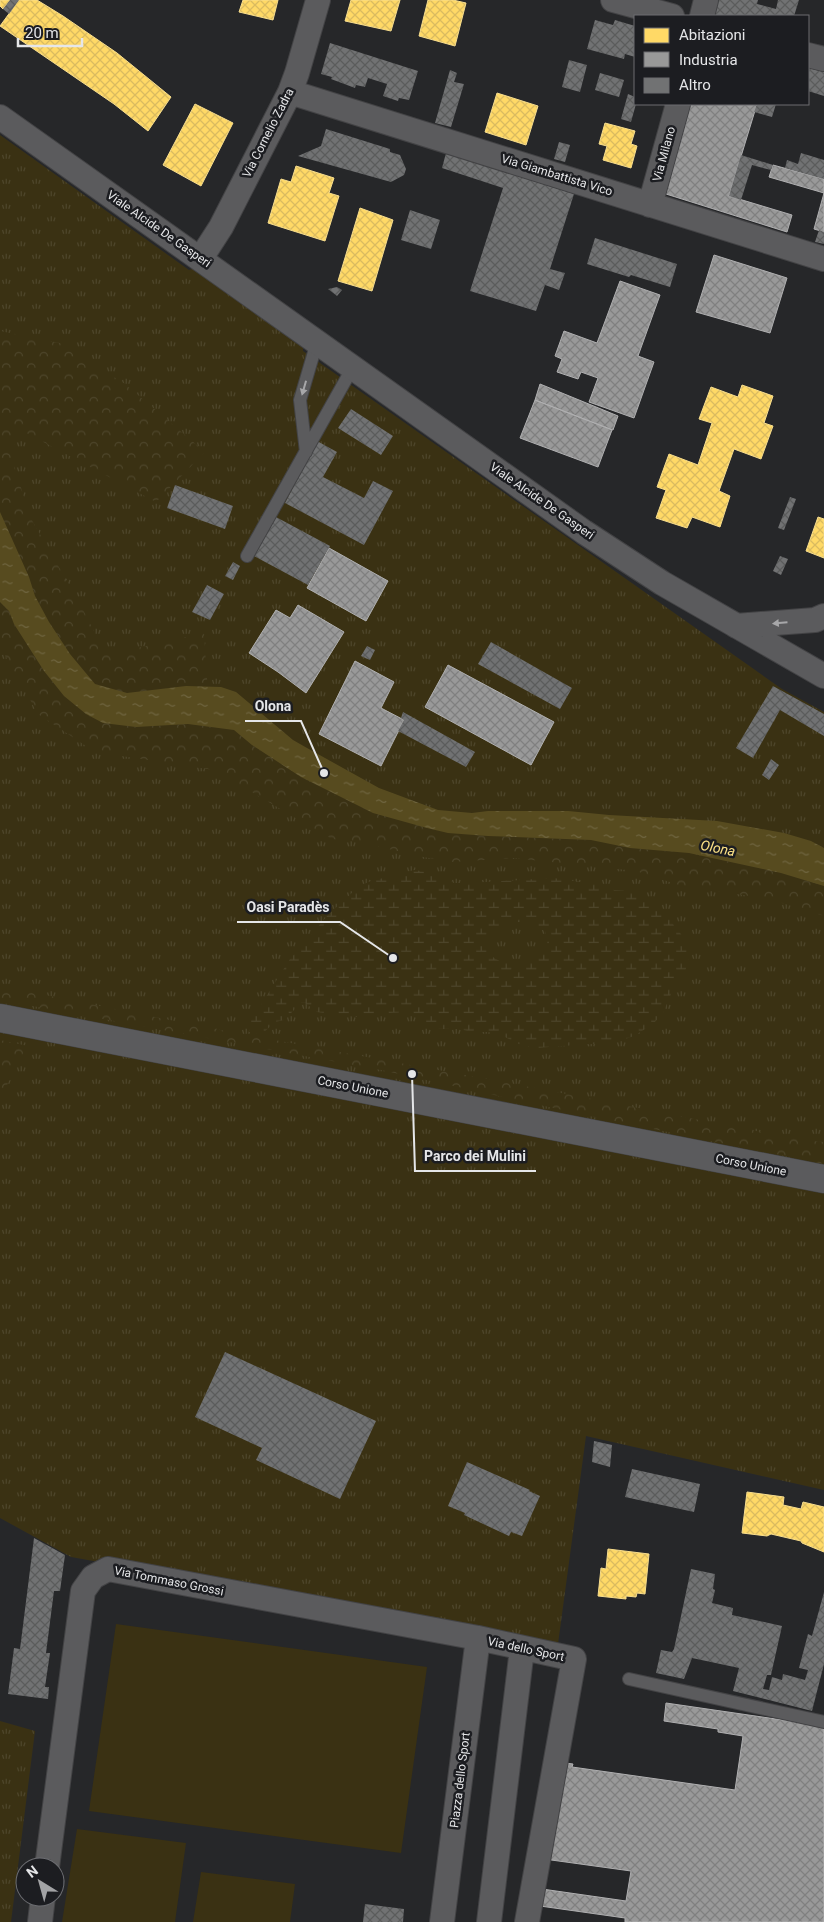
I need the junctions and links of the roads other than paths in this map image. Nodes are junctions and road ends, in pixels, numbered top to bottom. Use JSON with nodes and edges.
{"nodes":[{"id":1,"x":318,"y":0,"type":"edge"},
{"id":2,"x":613,"y":0,"type":"edge"},
{"id":3,"x":706,"y":0,"type":"edge"},
{"id":4,"x":668,"y":15,"type":"edge"},
{"id":5,"x":702,"y":15,"type":"edge"},
{"id":6,"x":809,"y":54,"type":"edge"},
{"id":7,"x":824,"y":59,"type":"edge"},
{"id":8,"x":290,"y":92,"type":"junction"},
{"id":9,"x":678,"y":105,"type":"edge"},
{"id":10,"x":0,"y":117,"type":"edge"},
{"id":11,"x":650,"y":204,"type":"junction"},
{"id":12,"x":201,"y":258,"type":"junction"},
{"id":13,"x":824,"y":259,"type":"edge"},
{"id":14,"x":317,"y":342,"type":"junction"},
{"id":15,"x":353,"y":367,"type":"junction"},
{"id":16,"x":306,"y":452,"type":"junction"},
{"id":17,"x":247,"y":556,"type":"dead end"},
{"id":18,"x":824,"y":616,"type":"edge"},
{"id":19,"x":736,"y":626,"type":"junction"},
{"id":20,"x":824,"y":676,"type":"edge"},
{"id":21,"x":0,"y":1018,"type":"edge"},
{"id":22,"x":824,"y":1179,"type":"edge"},
{"id":23,"x":478,"y":1638,"type":"junction"},
{"id":24,"x":522,"y":1649,"type":"junction"},
{"id":25,"x":629,"y":1679,"type":"dead end"},
{"id":26,"x":824,"y":1722,"type":"edge"},
{"id":27,"x":48,"y":1857,"type":"edge"},
{"id":28,"x":42,"y":1907,"type":"edge"},
{"id":29,"x":40,"y":1922,"type":"edge"},
{"id":30,"x":442,"y":1922,"type":"edge"},
{"id":31,"x":489,"y":1922,"type":"edge"},
{"id":32,"x":527,"y":1922,"type":"edge"}],
"edges":[{"from":1,"to":8,"type":"street","name":"Via Cornelio Zadra"},
{"from":2,"to":4,"type":"street"},
{"from":3,"to":5,"type":"street"},
{"from":6,"to":7,"type":"street"},
{"from":8,"to":11,"type":"street","name":"Via Giambattista Vico"},
{"from":8,"to":12,"type":"street","name":"Via Cornelio Zadra"},
{"from":9,"to":11,"type":"street","name":"Via Milano"},
{"from":10,"to":12,"type":"street","name":"Viale Alcide De Gasperi"},
{"from":11,"to":13,"type":"street","name":"Via Giambattista Vico"},
{"from":12,"to":14,"type":"street","name":"Viale Alcide De Gasperi"},
{"from":14,"to":15,"type":"street","name":"Viale Alcide De Gasperi"},
{"from":14,"to":16,"type":"lane","one_way":true},
{"from":15,"to":16,"type":"lane"},
{"from":15,"to":19,"type":"street","name":"Viale Alcide De Gasperi"},
{"from":16,"to":17,"type":"lane"},
{"from":18,"to":19,"type":"street","one_way":true},
{"from":19,"to":20,"type":"street","name":"Viale Alcide De Gasperi"},
{"from":21,"to":22,"type":"street","name":"Corso Unione"},
{"from":23,"to":24,"type":"street","name":"Via dello Sport"},
{"from":23,"to":27,"type":"street","name":"Via Tommaso Grossi"},
{"from":23,"to":30,"type":"street","name":"Piazza dello Sport"},
{"from":24,"to":31,"type":"street"},
{"from":24,"to":32,"type":"street","name":"Via dello Sport"},
{"from":25,"to":26,"type":"lane"},
{"from":28,"to":29,"type":"street"}]}
